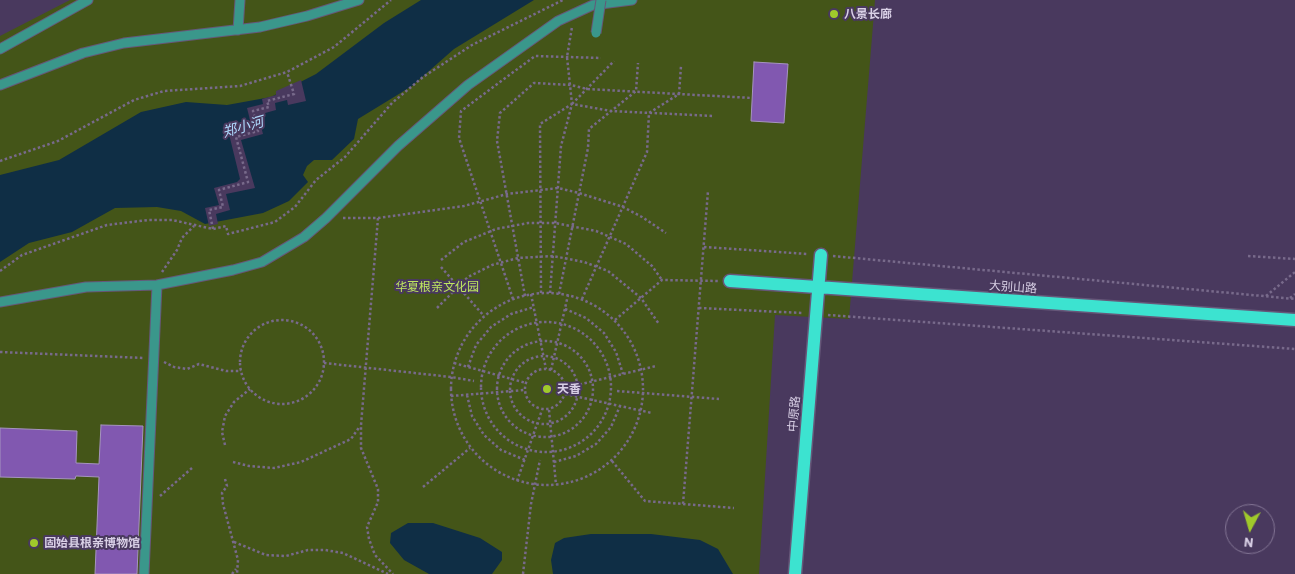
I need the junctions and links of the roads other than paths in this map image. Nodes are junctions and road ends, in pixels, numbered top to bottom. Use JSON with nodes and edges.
{"nodes":[{"id":1,"x":88,"y":0,"type":"edge"},
{"id":2,"x":240,"y":0,"type":"edge"},
{"id":3,"x":601,"y":0,"type":"edge"},
{"id":4,"x":632,"y":0,"type":"edge"},
{"id":5,"x":355,"y":1,"type":"edge"},
{"id":6,"x":238,"y":30,"type":"junction"},
{"id":7,"x":596,"y":33,"type":"dead end"},
{"id":8,"x":0,"y":49,"type":"edge"},
{"id":9,"x":0,"y":85,"type":"edge"},
{"id":10,"x":821,"y":255,"type":"road end"},
{"id":11,"x":730,"y":281,"type":"road end"},
{"id":12,"x":157,"y":285,"type":"junction"},
{"id":13,"x":818,"y":287,"type":"junction"},
{"id":14,"x":0,"y":302,"type":"edge"},
{"id":15,"x":1295,"y":320,"type":"edge"},
{"id":16,"x":144,"y":574,"type":"edge"},
{"id":17,"x":795,"y":574,"type":"edge"}],
"edges":[{"from":1,"to":8,"type":"lane"},
{"from":2,"to":6,"type":"lane"},
{"from":3,"to":7,"type":"lane","bridge":true},
{"from":4,"to":12,"type":"lane"},
{"from":5,"to":6,"type":"lane"},
{"from":6,"to":9,"type":"lane"},
{"from":10,"to":13,"type":"main road","name":"中原路"},
{"from":11,"to":13,"type":"main road","name":"大别山路"},
{"from":12,"to":14,"type":"lane"},
{"from":12,"to":16,"type":"lane"},
{"from":13,"to":15,"type":"main road","name":"大别山路"},
{"from":13,"to":17,"type":"main road","name":"中原路"}]}
